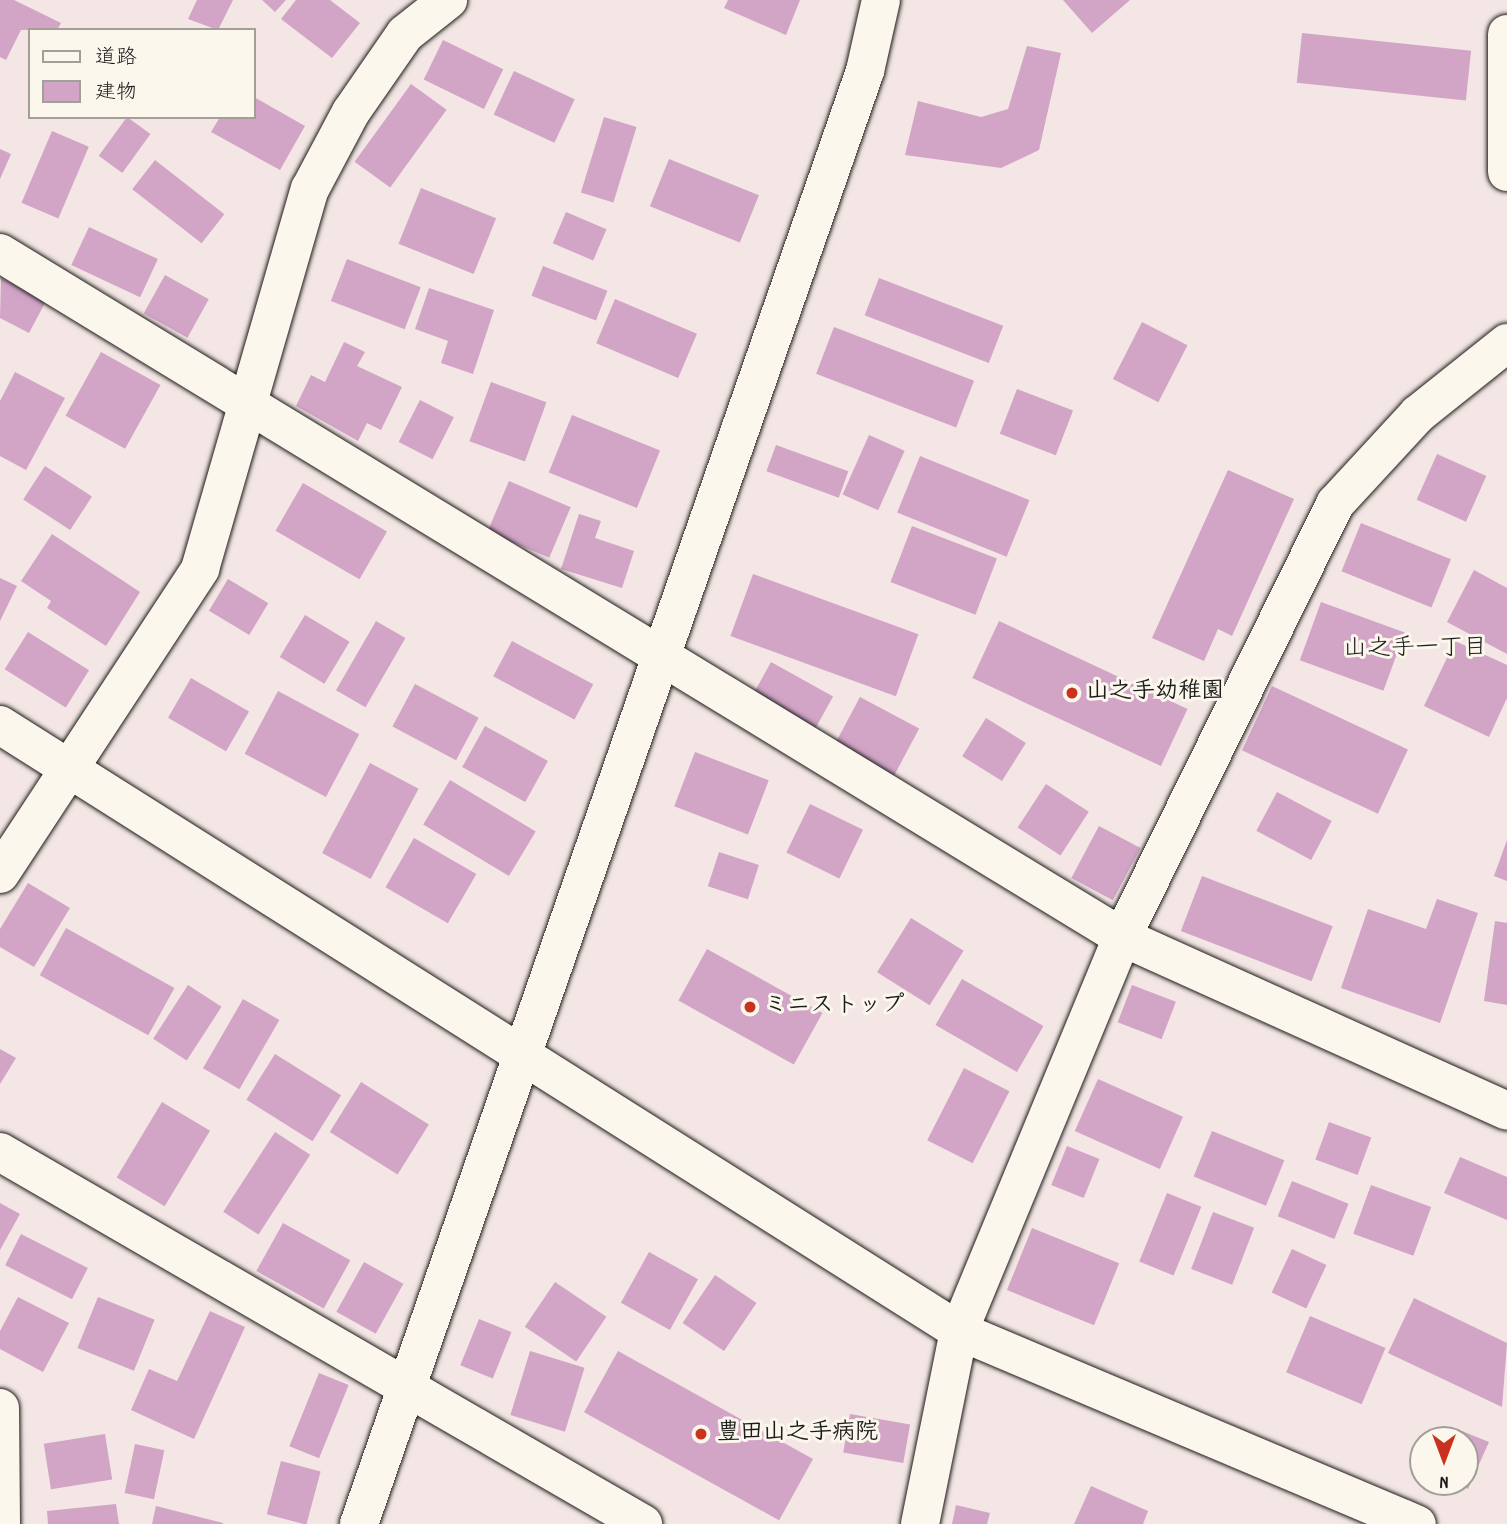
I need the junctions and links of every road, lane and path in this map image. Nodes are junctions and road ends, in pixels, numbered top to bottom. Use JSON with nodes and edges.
{"nodes":[{"id":1,"x":448,"y":0,"type":"edge"},
{"id":2,"x":881,"y":0,"type":"edge"},
{"id":3,"x":1507,"y":34,"type":"edge"},
{"id":4,"x":1507,"y":172,"type":"edge"},
{"id":5,"x":0,"y":253,"type":"edge"},
{"id":6,"x":1507,"y":343,"type":"edge"},
{"id":7,"x":248,"y":406,"type":"junction"},
{"id":8,"x":662,"y":658,"type":"junction"},
{"id":9,"x":0,"y":724,"type":"edge"},
{"id":10,"x":72,"y":767,"type":"junction"},
{"id":11,"x":0,"y":874,"type":"edge"},
{"id":12,"x":1122,"y":937,"type":"junction"},
{"id":13,"x":526,"y":1054,"type":"junction"},
{"id":14,"x":1507,"y":1111,"type":"edge"},
{"id":15,"x":0,"y":1152,"type":"edge"},
{"id":16,"x":959,"y":1331,"type":"junction"},
{"id":17,"x":411,"y":1386,"type":"junction"},
{"id":18,"x":0,"y":1408,"type":"edge"},
{"id":19,"x":1,"y":1524,"type":"edge"},
{"id":20,"x":359,"y":1524,"type":"edge"},
{"id":21,"x":643,"y":1524,"type":"edge"},
{"id":22,"x":919,"y":1524,"type":"edge"},
{"id":23,"x":1417,"y":1524,"type":"edge"}],
"edges":[{"from":1,"to":7,"type":"street"},
{"from":2,"to":8,"type":"street"},
{"from":3,"to":4,"type":"street"},
{"from":5,"to":7,"type":"street"},
{"from":6,"to":12,"type":"street"},
{"from":7,"to":8,"type":"street"},
{"from":7,"to":10,"type":"street"},
{"from":8,"to":12,"type":"street"},
{"from":8,"to":13,"type":"street"},
{"from":9,"to":10,"type":"street"},
{"from":10,"to":11,"type":"street"},
{"from":10,"to":13,"type":"street"},
{"from":12,"to":14,"type":"street"},
{"from":12,"to":16,"type":"street"},
{"from":13,"to":16,"type":"street"},
{"from":13,"to":17,"type":"street"},
{"from":15,"to":17,"type":"street"},
{"from":16,"to":22,"type":"street"},
{"from":16,"to":23,"type":"street"},
{"from":17,"to":20,"type":"street"},
{"from":17,"to":21,"type":"street"},
{"from":18,"to":19,"type":"street"}]}
